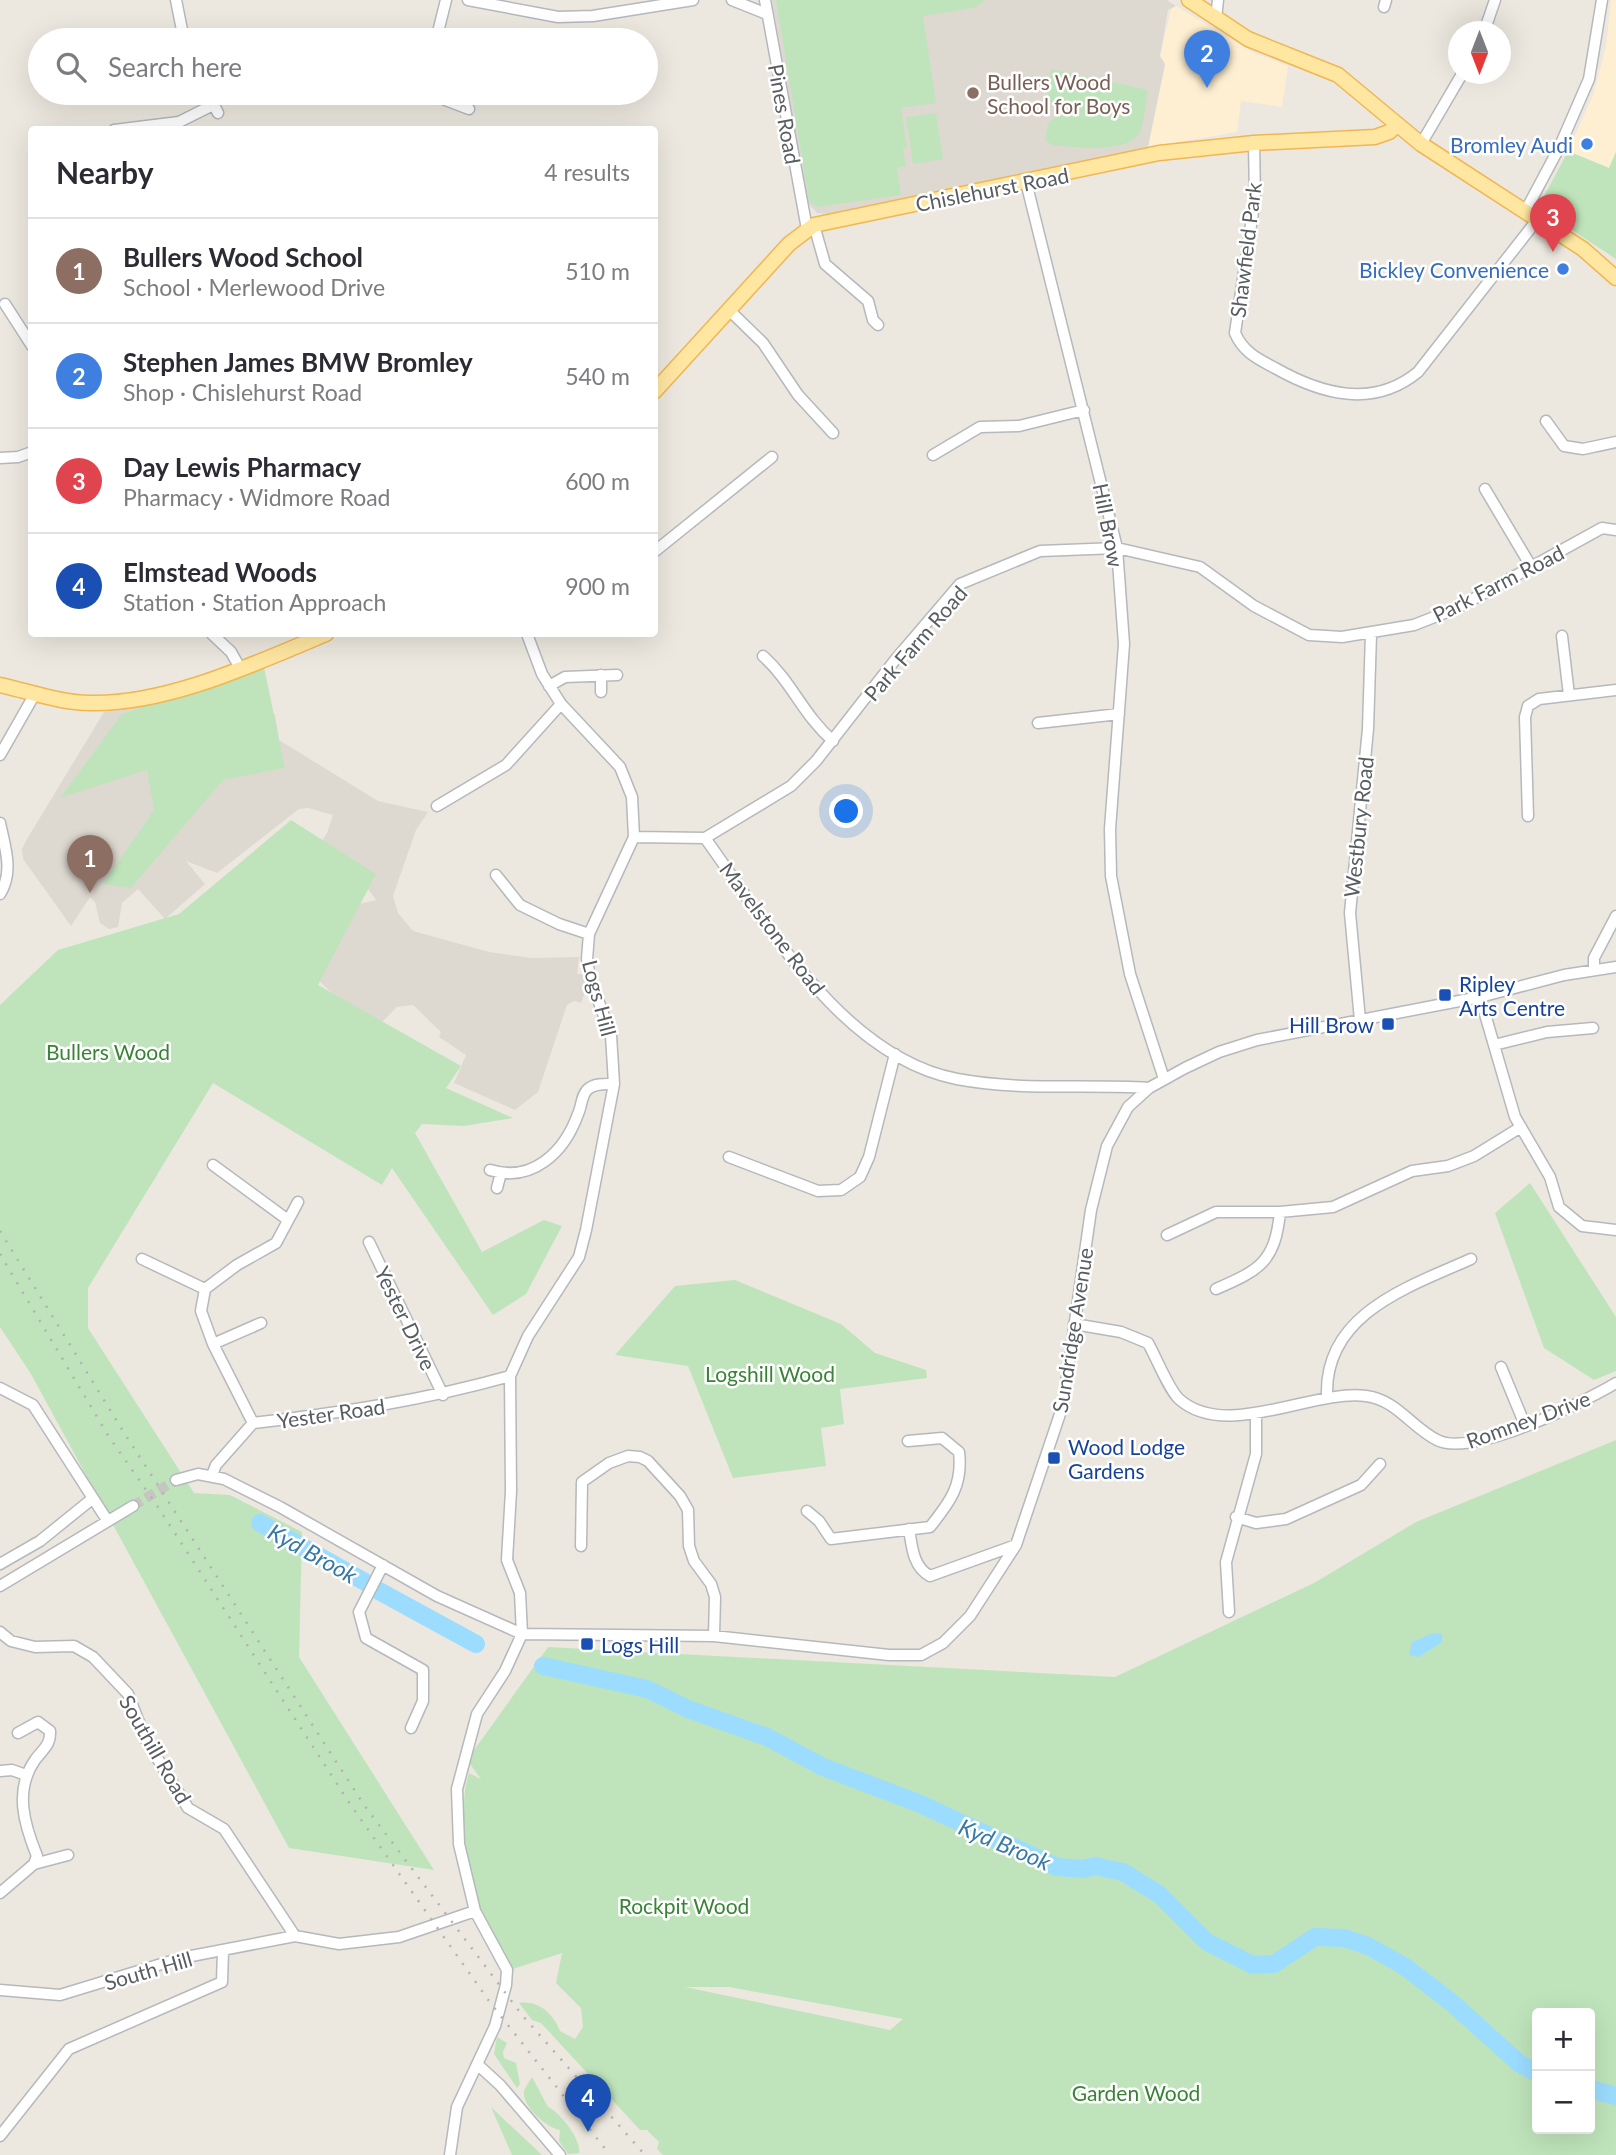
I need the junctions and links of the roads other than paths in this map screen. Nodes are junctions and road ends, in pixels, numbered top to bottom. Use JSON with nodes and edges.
{"nodes":[{"id":1,"x":176,"y":0,"type":"edge"},
{"id":2,"x":446,"y":0,"type":"edge"},
{"id":3,"x":468,"y":0,"type":"edge"},
{"id":4,"x":693,"y":0,"type":"edge"},
{"id":5,"x":732,"y":0,"type":"edge"},
{"id":6,"x":765,"y":0,"type":"edge"},
{"id":7,"x":1189,"y":0,"type":"edge"},
{"id":8,"x":1219,"y":0,"type":"edge"},
{"id":9,"x":1495,"y":0,"type":"edge"},
{"id":10,"x":1602,"y":0,"type":"edge"},
{"id":11,"x":767,"y":14,"type":"junction"},
{"id":12,"x":1216,"y":18,"type":"junction"},
{"id":13,"x":1488,"y":21,"type":"edge"},
{"id":14,"x":182,"y":28,"type":"edge"},
{"id":15,"x":439,"y":28,"type":"edge"},
{"id":16,"x":1456,"y":84,"type":"edge"},
{"id":17,"x":214,"y":105,"type":"edge"},
{"id":18,"x":458,"y":105,"type":"edge"},
{"id":19,"x":469,"y":109,"type":"dead end"},
{"id":20,"x":1397,"y":125,"type":"junction"},
{"id":21,"x":146,"y":126,"type":"edge"},
{"id":22,"x":1254,"y":143,"type":"junction"},
{"id":23,"x":1420,"y":144,"type":"junction"},
{"id":24,"x":1026,"y":182,"type":"junction"},
{"id":25,"x":1531,"y":215,"type":"junction"},
{"id":26,"x":811,"y":227,"type":"junction"},
{"id":27,"x":1616,"y":278,"type":"edge"},
{"id":28,"x":5,"y":304,"type":"dead end"},
{"id":29,"x":727,"y":309,"type":"junction"},
{"id":30,"x":878,"y":325,"type":"dead end"},
{"id":31,"x":28,"y":340,"type":"edge"},
{"id":32,"x":658,"y":387,"type":"edge"},
{"id":33,"x":1084,"y":410,"type":"junction"},
{"id":34,"x":1546,"y":421,"type":"dead end"},
{"id":35,"x":833,"y":433,"type":"dead end"},
{"id":36,"x":1616,"y":442,"type":"edge"},
{"id":37,"x":28,"y":453,"type":"edge"},
{"id":38,"x":933,"y":454,"type":"dead end"},
{"id":39,"x":772,"y":457,"type":"dead end"},
{"id":40,"x":0,"y":458,"type":"edge"},
{"id":41,"x":1485,"y":489,"type":"dead end"},
{"id":42,"x":1616,"y":530,"type":"edge"},
{"id":43,"x":1118,"y":548,"type":"junction"},
{"id":44,"x":658,"y":549,"type":"edge"},
{"id":45,"x":1532,"y":568,"type":"junction"},
{"id":46,"x":1371,"y":634,"type":"junction"},
{"id":47,"x":1562,"y":636,"type":"dead end"},
{"id":48,"x":215,"y":637,"type":"edge"},
{"id":49,"x":318,"y":637,"type":"edge"},
{"id":50,"x":528,"y":637,"type":"edge"},
{"id":51,"x":763,"y":656,"type":"dead end"},
{"id":52,"x":240,"y":668,"type":"junction"},
{"id":53,"x":601,"y":675,"type":"junction"},
{"id":54,"x":617,"y":675,"type":"dead end"},
{"id":55,"x":0,"y":685,"type":"edge"},
{"id":56,"x":549,"y":686,"type":"junction"},
{"id":57,"x":1616,"y":690,"type":"edge"},
{"id":58,"x":36,"y":692,"type":"junction"},
{"id":59,"x":601,"y":692,"type":"dead end"},
{"id":60,"x":1569,"y":695,"type":"junction"},
{"id":61,"x":561,"y":704,"type":"junction"},
{"id":62,"x":1119,"y":714,"type":"junction"},
{"id":63,"x":1038,"y":723,"type":"dead end"},
{"id":64,"x":833,"y":741,"type":"junction"},
{"id":65,"x":0,"y":755,"type":"edge"},
{"id":66,"x":437,"y":806,"type":"dead end"},
{"id":67,"x":1528,"y":816,"type":"dead end"},
{"id":68,"x":0,"y":823,"type":"edge"},
{"id":69,"x":634,"y":837,"type":"junction"},
{"id":70,"x":705,"y":838,"type":"junction"},
{"id":71,"x":496,"y":875,"type":"dead end"},
{"id":72,"x":0,"y":894,"type":"edge"},
{"id":73,"x":1616,"y":916,"type":"edge"},
{"id":74,"x":589,"y":934,"type":"junction"},
{"id":75,"x":1616,"y":967,"type":"edge"},
{"id":76,"x":1594,"y":970,"type":"junction"},
{"id":77,"x":1480,"y":997,"type":"junction"},
{"id":78,"x":1360,"y":1020,"type":"junction"},
{"id":79,"x":1593,"y":1028,"type":"dead end"},
{"id":80,"x":1494,"y":1045,"type":"junction"},
{"id":81,"x":895,"y":1054,"type":"junction"},
{"id":82,"x":1164,"y":1079,"type":"junction"},
{"id":83,"x":614,"y":1084,"type":"junction"},
{"id":84,"x":1120,"y":1086,"type":"junction"},
{"id":85,"x":1149,"y":1088,"type":"junction"},
{"id":86,"x":1128,"y":1107,"type":"junction"},
{"id":87,"x":1521,"y":1127,"type":"junction"},
{"id":88,"x":729,"y":1157,"type":"dead end"},
{"id":89,"x":213,"y":1165,"type":"dead end"},
{"id":90,"x":497,"y":1188,"type":"dead end"},
{"id":91,"x":298,"y":1202,"type":"dead end"},
{"id":92,"x":1280,"y":1212,"type":"junction"},
{"id":93,"x":288,"y":1220,"type":"junction"},
{"id":94,"x":1616,"y":1230,"type":"edge"},
{"id":95,"x":1167,"y":1235,"type":"dead end"},
{"id":96,"x":369,"y":1242,"type":"dead end"},
{"id":97,"x":142,"y":1259,"type":"dead end"},
{"id":98,"x":1471,"y":1259,"type":"dead end"},
{"id":99,"x":205,"y":1289,"type":"junction"},
{"id":100,"x":1216,"y":1289,"type":"dead end"},
{"id":101,"x":261,"y":1323,"type":"dead end"},
{"id":102,"x":1074,"y":1324,"type":"junction"},
{"id":103,"x":213,"y":1344,"type":"junction"},
{"id":104,"x":1501,"y":1367,"type":"dead end"},
{"id":105,"x":510,"y":1376,"type":"junction"},
{"id":106,"x":1616,"y":1383,"type":"edge"},
{"id":107,"x":0,"y":1388,"type":"edge"},
{"id":108,"x":443,"y":1395,"type":"junction"},
{"id":109,"x":1327,"y":1396,"type":"junction"},
{"id":110,"x":1256,"y":1415,"type":"junction"},
{"id":111,"x":253,"y":1423,"type":"junction"},
{"id":112,"x":1525,"y":1425,"type":"junction"},
{"id":113,"x":908,"y":1441,"type":"dead end"},
{"id":114,"x":1380,"y":1464,"type":"dead end"},
{"id":115,"x":212,"y":1475,"type":"junction"},
{"id":116,"x":176,"y":1480,"type":"tunnel mouth"},
{"id":117,"x":92,"y":1499,"type":"junction"},
{"id":118,"x":134,"y":1506,"type":"tunnel mouth"},
{"id":119,"x":807,"y":1511,"type":"dead end"},
{"id":120,"x":1236,"y":1517,"type":"junction"},
{"id":121,"x":107,"y":1520,"type":"junction"},
{"id":122,"x":909,"y":1529,"type":"junction"},
{"id":123,"x":1017,"y":1545,"type":"junction"},
{"id":124,"x":581,"y":1546,"type":"dead end"},
{"id":125,"x":0,"y":1564,"type":"edge"},
{"id":126,"x":383,"y":1565,"type":"junction"},
{"id":127,"x":0,"y":1586,"type":"edge"},
{"id":128,"x":1228,"y":1612,"type":"dead end"},
{"id":129,"x":0,"y":1633,"type":"edge"},
{"id":130,"x":522,"y":1634,"type":"junction"},
{"id":131,"x":714,"y":1636,"type":"junction"},
{"id":132,"x":411,"y":1728,"type":"dead end"},
{"id":133,"x":18,"y":1733,"type":"dead end"},
{"id":134,"x":0,"y":1772,"type":"edge"},
{"id":135,"x":26,"y":1776,"type":"junction"},
{"id":136,"x":68,"y":1855,"type":"dead end"},
{"id":137,"x":34,"y":1864,"type":"junction"},
{"id":138,"x":0,"y":1893,"type":"edge"},
{"id":139,"x":475,"y":1911,"type":"junction"},
{"id":140,"x":295,"y":1936,"type":"junction"},
{"id":141,"x":223,"y":1951,"type":"junction"},
{"id":142,"x":0,"y":1990,"type":"edge"},
{"id":143,"x":477,"y":2064,"type":"junction"},
{"id":144,"x":0,"y":2136,"type":"edge"},
{"id":145,"x":450,"y":2155,"type":"edge"},
{"id":146,"x":560,"y":2155,"type":"edge"}],
"edges":[{"from":1,"to":14,"type":"street"},
{"from":2,"to":15,"type":"street"},
{"from":3,"to":4,"type":"street"},
{"from":5,"to":11,"type":"street"},
{"from":6,"to":11,"type":"street","name":"Pines Road"},
{"from":7,"to":12,"type":"main road"},
{"from":8,"to":12,"type":"street"},
{"from":9,"to":13,"type":"street"},
{"from":10,"to":25,"type":"street","name":"Shawfield Park"},
{"from":11,"to":26,"type":"street","name":"Pines Road"},
{"from":12,"to":20,"type":"main road"},
{"from":16,"to":23,"type":"street"},
{"from":17,"to":21,"type":"street"},
{"from":18,"to":19,"type":"street"},
{"from":20,"to":22,"type":"main road","name":"Chislehurst Road"},
{"from":20,"to":23,"type":"main road"},
{"from":22,"to":24,"type":"main road","name":"Chislehurst Road"},
{"from":22,"to":25,"type":"street","name":"Shawfield Park"},
{"from":23,"to":25,"type":"main road"},
{"from":24,"to":26,"type":"main road","name":"Chislehurst Road"},
{"from":24,"to":33,"type":"street","name":"Hill Brow"},
{"from":25,"to":27,"type":"main road"},
{"from":26,"to":29,"type":"main road"},
{"from":26,"to":30,"type":"street","name":"Pines Road"},
{"from":28,"to":31,"type":"street"},
{"from":29,"to":32,"type":"main road"},
{"from":29,"to":35,"type":"street"},
{"from":33,"to":38,"type":"street"},
{"from":33,"to":43,"type":"street","name":"Hill Brow"},
{"from":34,"to":36,"type":"street"},
{"from":37,"to":40,"type":"street"},
{"from":39,"to":44,"type":"street"},
{"from":41,"to":45,"type":"street"},
{"from":42,"to":45,"type":"street","name":"Park Farm Road"},
{"from":43,"to":46,"type":"street","name":"Park Farm Road"},
{"from":43,"to":62,"type":"street","name":"Hill Brow"},
{"from":43,"to":64,"type":"street","name":"Park Farm Road"},
{"from":45,"to":46,"type":"street","name":"Park Farm Road"},
{"from":46,"to":78,"type":"street","name":"Westbury Road"},
{"from":47,"to":60,"type":"street"},
{"from":48,"to":52,"type":"street"},
{"from":49,"to":52,"type":"main road"},
{"from":50,"to":56,"type":"street","name":"Logs Hill"},
{"from":51,"to":64,"type":"street"},
{"from":52,"to":58,"type":"main road"},
{"from":53,"to":54,"type":"street"},
{"from":53,"to":56,"type":"street"},
{"from":53,"to":59,"type":"street"},
{"from":55,"to":58,"type":"main road"},
{"from":56,"to":61,"type":"street","name":"Logs Hill"},
{"from":57,"to":60,"type":"street"},
{"from":58,"to":65,"type":"street"},
{"from":60,"to":67,"type":"street"},
{"from":61,"to":66,"type":"street"},
{"from":61,"to":69,"type":"street","name":"Logs Hill"},
{"from":62,"to":63,"type":"street"},
{"from":62,"to":82,"type":"street","name":"Hill Brow"},
{"from":64,"to":70,"type":"street","name":"Park Farm Road"},
{"from":68,"to":72,"type":"street"},
{"from":69,"to":70,"type":"street"},
{"from":69,"to":74,"type":"street","name":"Logs Hill"},
{"from":70,"to":81,"type":"street","name":"Mavelstone Road"},
{"from":71,"to":74,"type":"street"},
{"from":73,"to":76,"type":"street"},
{"from":74,"to":83,"type":"street","name":"Logs Hill"},
{"from":75,"to":76,"type":"street","name":"Sundridge Avenue"},
{"from":76,"to":77,"type":"street","name":"Sundridge Avenue"},
{"from":77,"to":78,"type":"street","name":"Sundridge Avenue"},
{"from":77,"to":80,"type":"street"},
{"from":78,"to":82,"type":"street","name":"Sundridge Avenue"},
{"from":79,"to":80,"type":"street"},
{"from":80,"to":87,"type":"street"},
{"from":81,"to":84,"type":"street","name":"Mavelstone Road"},
{"from":81,"to":88,"type":"street"},
{"from":82,"to":85,"type":"street","name":"Sundridge Avenue"},
{"from":83,"to":90,"type":"street"},
{"from":83,"to":105,"type":"street","name":"Logs Hill"},
{"from":84,"to":85,"type":"street","name":"Mavelstone Road"},
{"from":84,"to":86,"type":"street"},
{"from":85,"to":86,"type":"street","name":"Sundridge Avenue"},
{"from":86,"to":102,"type":"street","name":"Sundridge Avenue"},
{"from":87,"to":92,"type":"street"},
{"from":87,"to":94,"type":"street"},
{"from":89,"to":93,"type":"street"},
{"from":91,"to":93,"type":"street"},
{"from":92,"to":95,"type":"street"},
{"from":92,"to":100,"type":"street"},
{"from":93,"to":99,"type":"street"},
{"from":96,"to":108,"type":"street","name":"Yester Drive"},
{"from":97,"to":99,"type":"street"},
{"from":98,"to":109,"type":"street"},
{"from":99,"to":103,"type":"street"},
{"from":101,"to":103,"type":"street"},
{"from":102,"to":110,"type":"street","name":"Romney Drive"},
{"from":102,"to":123,"type":"street","name":"Sundridge Avenue"},
{"from":103,"to":111,"type":"street"},
{"from":104,"to":112,"type":"street"},
{"from":105,"to":108,"type":"street","name":"Yester Road"},
{"from":105,"to":130,"type":"street","name":"Logs Hill"},
{"from":106,"to":112,"type":"street","name":"Romney Drive"},
{"from":107,"to":117,"type":"street"},
{"from":108,"to":111,"type":"street","name":"Yester Road"},
{"from":109,"to":110,"type":"street","name":"Romney Drive"},
{"from":109,"to":112,"type":"street","name":"Romney Drive"},
{"from":110,"to":120,"type":"street"},
{"from":111,"to":115,"type":"street","name":"Yester Road"},
{"from":113,"to":122,"type":"street"},
{"from":114,"to":120,"type":"street"},
{"from":115,"to":116,"type":"street"},
{"from":115,"to":126,"type":"street","name":"Sundridge Avenue"},
{"from":117,"to":121,"type":"street"},
{"from":117,"to":125,"type":"street"},
{"from":118,"to":121,"type":"street"},
{"from":119,"to":122,"type":"street"},
{"from":120,"to":128,"type":"street"},
{"from":121,"to":127,"type":"street"},
{"from":122,"to":123,"type":"street"},
{"from":123,"to":131,"type":"street","name":"Sundridge Avenue"},
{"from":124,"to":131,"type":"street"},
{"from":126,"to":130,"type":"street","name":"Sundridge Avenue"},
{"from":126,"to":132,"type":"street"},
{"from":129,"to":140,"type":"street","name":"Southill Road"},
{"from":130,"to":131,"type":"street","name":"Sundridge Avenue"},
{"from":130,"to":139,"type":"street"},
{"from":133,"to":135,"type":"street"},
{"from":134,"to":135,"type":"street"},
{"from":135,"to":137,"type":"street"},
{"from":136,"to":137,"type":"street"},
{"from":137,"to":138,"type":"street"},
{"from":139,"to":140,"type":"street"},
{"from":139,"to":143,"type":"street"},
{"from":140,"to":141,"type":"street","name":"South Hill"},
{"from":141,"to":142,"type":"street","name":"South Hill"},
{"from":141,"to":144,"type":"street"},
{"from":143,"to":145,"type":"street"},
{"from":143,"to":146,"type":"street"}]}
